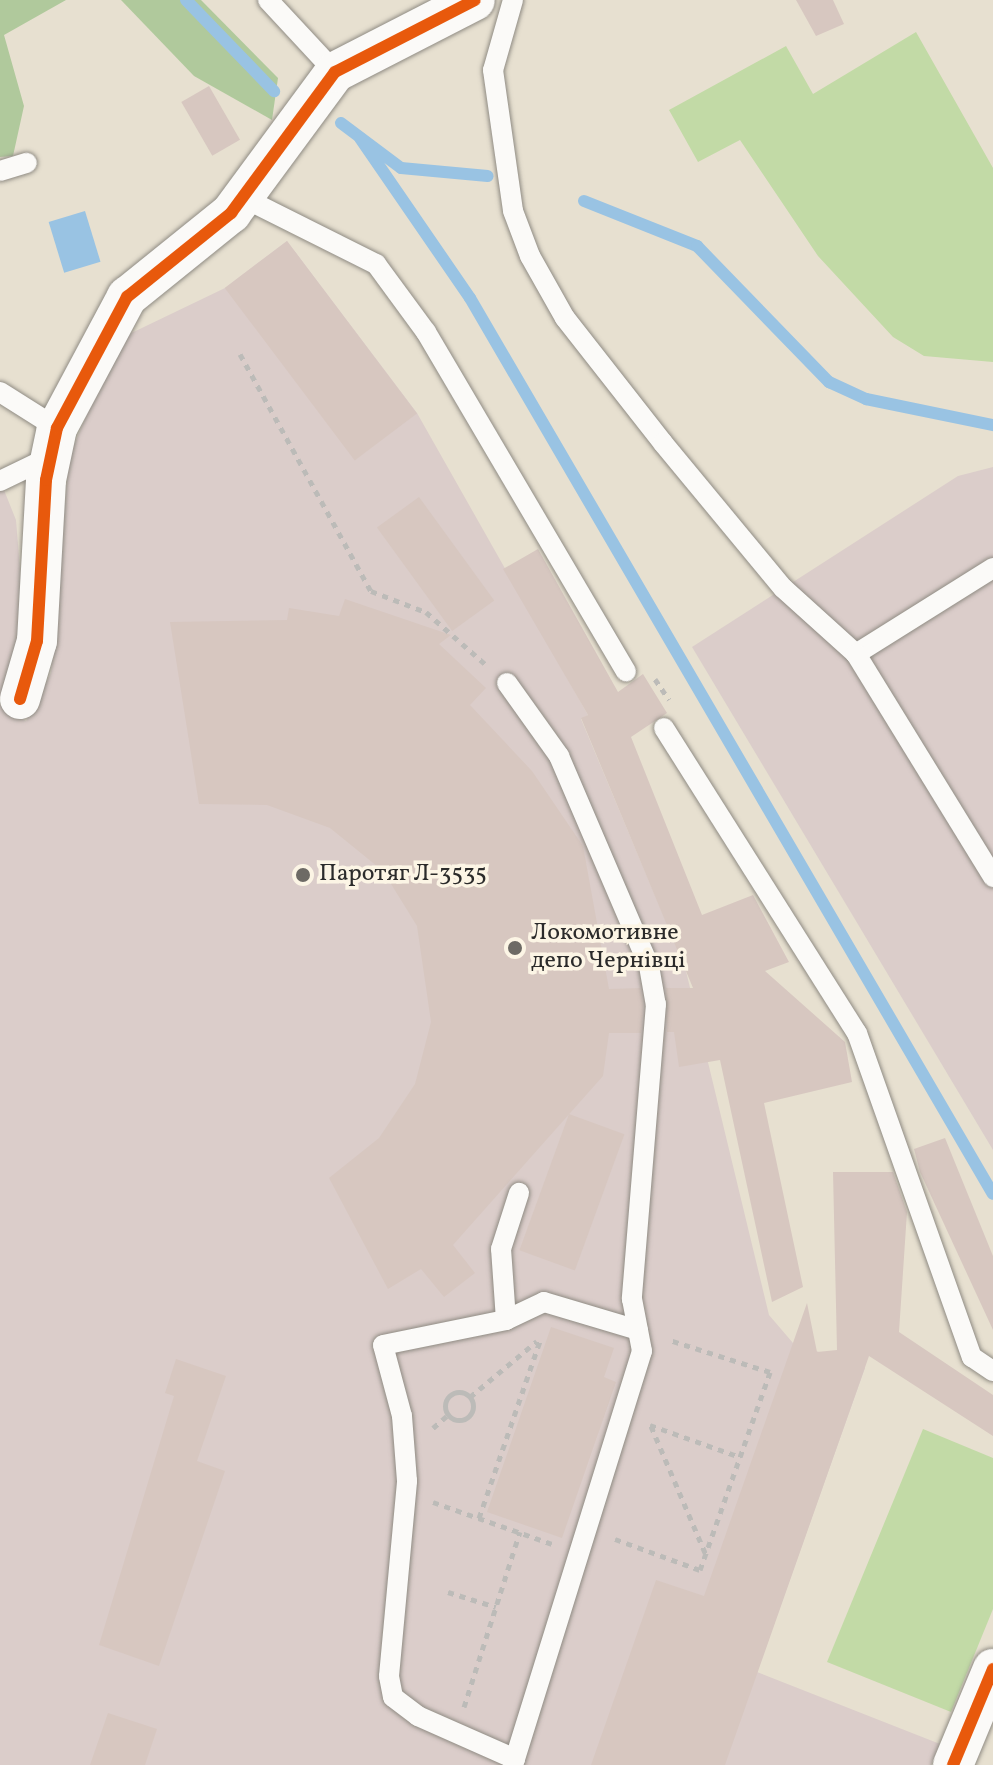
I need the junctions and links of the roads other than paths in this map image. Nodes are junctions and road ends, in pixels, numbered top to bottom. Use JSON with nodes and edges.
{"nodes":[{"id":1,"x":268,"y":0,"type":"edge"},
{"id":2,"x":475,"y":0,"type":"edge"},
{"id":3,"x":513,"y":0,"type":"edge"},
{"id":4,"x":335,"y":72,"type":"junction"},
{"id":5,"x":27,"y":163,"type":"dead end"},
{"id":6,"x":0,"y":171,"type":"edge"},
{"id":7,"x":244,"y":198,"type":"junction"},
{"id":8,"x":0,"y":392,"type":"edge"},
{"id":9,"x":54,"y":442,"type":"junction"},
{"id":10,"x":0,"y":481,"type":"edge"},
{"id":11,"x":993,"y":568,"type":"edge"},
{"id":12,"x":856,"y":654,"type":"junction"},
{"id":13,"x":626,"y":672,"type":"road end"},
{"id":14,"x":507,"y":683,"type":"road end"},
{"id":15,"x":20,"y":699,"type":"dead end"},
{"id":16,"x":664,"y":728,"type":"road end"},
{"id":17,"x":993,"y":877,"type":"edge"},
{"id":18,"x":519,"y":1193,"type":"dead end"},
{"id":19,"x":506,"y":1320,"type":"junction"},
{"id":20,"x":638,"y":1330,"type":"junction"},
{"id":21,"x":993,"y":1371,"type":"edge"},
{"id":22,"x":992,"y":1677,"type":"edge"},
{"id":23,"x":514,"y":1762,"type":"edge"},
{"id":24,"x":953,"y":1765,"type":"edge"}],
"edges":[{"from":1,"to":4,"type":"lane"},
{"from":2,"to":4,"type":"street"},
{"from":3,"to":12,"type":"lane"},
{"from":4,"to":7,"type":"street"},
{"from":5,"to":6,"type":"lane"},
{"from":7,"to":9,"type":"street"},
{"from":7,"to":13,"type":"lane"},
{"from":8,"to":9,"type":"lane"},
{"from":9,"to":10,"type":"lane"},
{"from":9,"to":15,"type":"street"},
{"from":11,"to":12,"type":"lane"},
{"from":12,"to":17,"type":"lane"},
{"from":14,"to":20,"type":"lane"},
{"from":16,"to":21,"type":"lane"},
{"from":18,"to":19,"type":"lane"},
{"from":19,"to":20,"type":"lane"},
{"from":19,"to":23,"type":"lane"},
{"from":20,"to":23,"type":"lane"},
{"from":22,"to":24,"type":"street"}]}
